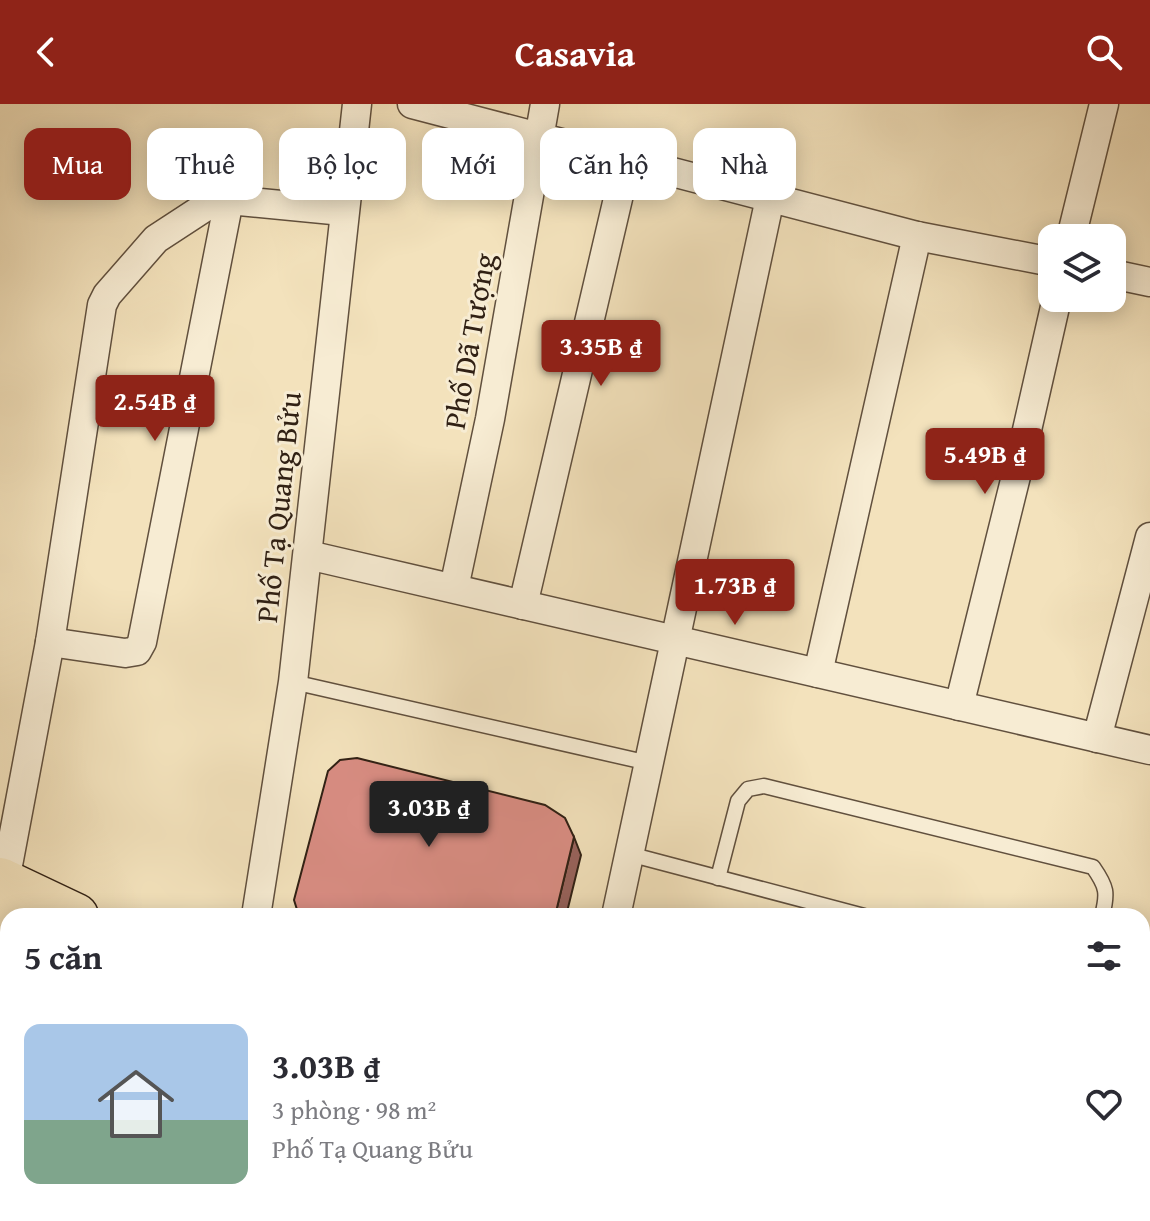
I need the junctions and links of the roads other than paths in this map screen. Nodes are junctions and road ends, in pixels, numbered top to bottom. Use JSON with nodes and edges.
{"nodes":[{"id":1,"x":357,"y":104,"type":"edge"},
{"id":2,"x":412,"y":104,"type":"edge"},
{"id":3,"x":545,"y":104,"type":"edge"},
{"id":4,"x":1104,"y":104,"type":"edge"},
{"id":5,"x":539,"y":136,"type":"junction"},
{"id":6,"x":229,"y":200,"type":"junction"},
{"id":7,"x":618,"y":200,"type":"edge"},
{"id":8,"x":770,"y":200,"type":"edge"},
{"id":9,"x":778,"y":200,"type":"edge"},
{"id":10,"x":343,"y":211,"type":"junction"},
{"id":11,"x":1074,"y":224,"type":"edge"},
{"id":12,"x":917,"y":236,"type":"junction"},
{"id":13,"x":1038,"y":259,"type":"edge"},
{"id":14,"x":1126,"y":277,"type":"edge"},
{"id":15,"x":1150,"y":282,"type":"edge"},
{"id":16,"x":1054,"y":312,"type":"edge"},
{"id":17,"x":1150,"y":537,"type":"edge"},
{"id":18,"x":308,"y":555,"type":"junction"},
{"id":19,"x":454,"y":588,"type":"junction"},
{"id":20,"x":523,"y":605,"type":"junction"},
{"id":21,"x":675,"y":640,"type":"junction"},
{"id":22,"x":50,"y":642,"type":"junction"},
{"id":23,"x":818,"y":673,"type":"junction"},
{"id":24,"x":293,"y":682,"type":"junction"},
{"id":25,"x":959,"y":706,"type":"junction"},
{"id":26,"x":1097,"y":738,"type":"junction"},
{"id":27,"x":1150,"y":750,"type":"edge"},
{"id":28,"x":649,"y":763,"type":"junction"},
{"id":29,"x":629,"y":854,"type":"junction"},
{"id":30,"x":718,"y":878,"type":"junction"},
{"id":31,"x":1,"y":900,"type":"edge"},
{"id":32,"x":38,"y":908,"type":"edge"},
{"id":33,"x":257,"y":908,"type":"edge"},
{"id":34,"x":618,"y":908,"type":"edge"},
{"id":35,"x":833,"y":908,"type":"edge"},
{"id":36,"x":1104,"y":908,"type":"edge"}],
"edges":[{"from":1,"to":10,"type":"street","name":"Phố Tạ Quang Bửu"},
{"from":2,"to":5,"type":"street"},
{"from":3,"to":5,"type":"street","name":"Phố Dã Tượng"},
{"from":4,"to":11,"type":"street"},
{"from":5,"to":19,"type":"street","name":"Phố Dã Tượng"},
{"from":6,"to":10,"type":"street"},
{"from":6,"to":22,"type":"street"},
{"from":6,"to":22,"type":"street"},
{"from":7,"to":20,"type":"street"},
{"from":8,"to":21,"type":"street"},
{"from":9,"to":12,"type":"street"},
{"from":10,"to":18,"type":"street","name":"Phố Tạ Quang Bửu"},
{"from":12,"to":13,"type":"street"},
{"from":12,"to":23,"type":"street"},
{"from":14,"to":15,"type":"street"},
{"from":16,"to":25,"type":"street"},
{"from":17,"to":26,"type":"street"},
{"from":18,"to":19,"type":"street"},
{"from":18,"to":24,"type":"street","name":"Phố Tạ Quang Bửu"},
{"from":19,"to":20,"type":"street"},
{"from":20,"to":21,"type":"street"},
{"from":21,"to":23,"type":"street"},
{"from":21,"to":28,"type":"street"},
{"from":22,"to":31,"type":"street"},
{"from":23,"to":25,"type":"street"},
{"from":24,"to":28,"type":"lane"},
{"from":24,"to":33,"type":"street","name":"Phố Tạ Quang Bửu"},
{"from":25,"to":26,"type":"street"},
{"from":26,"to":27,"type":"street"},
{"from":28,"to":29,"type":"street"},
{"from":29,"to":30,"type":"lane"},
{"from":29,"to":34,"type":"street"},
{"from":30,"to":35,"type":"lane"},
{"from":30,"to":36,"type":"lane"},
{"from":31,"to":32,"type":"highway"}]}
